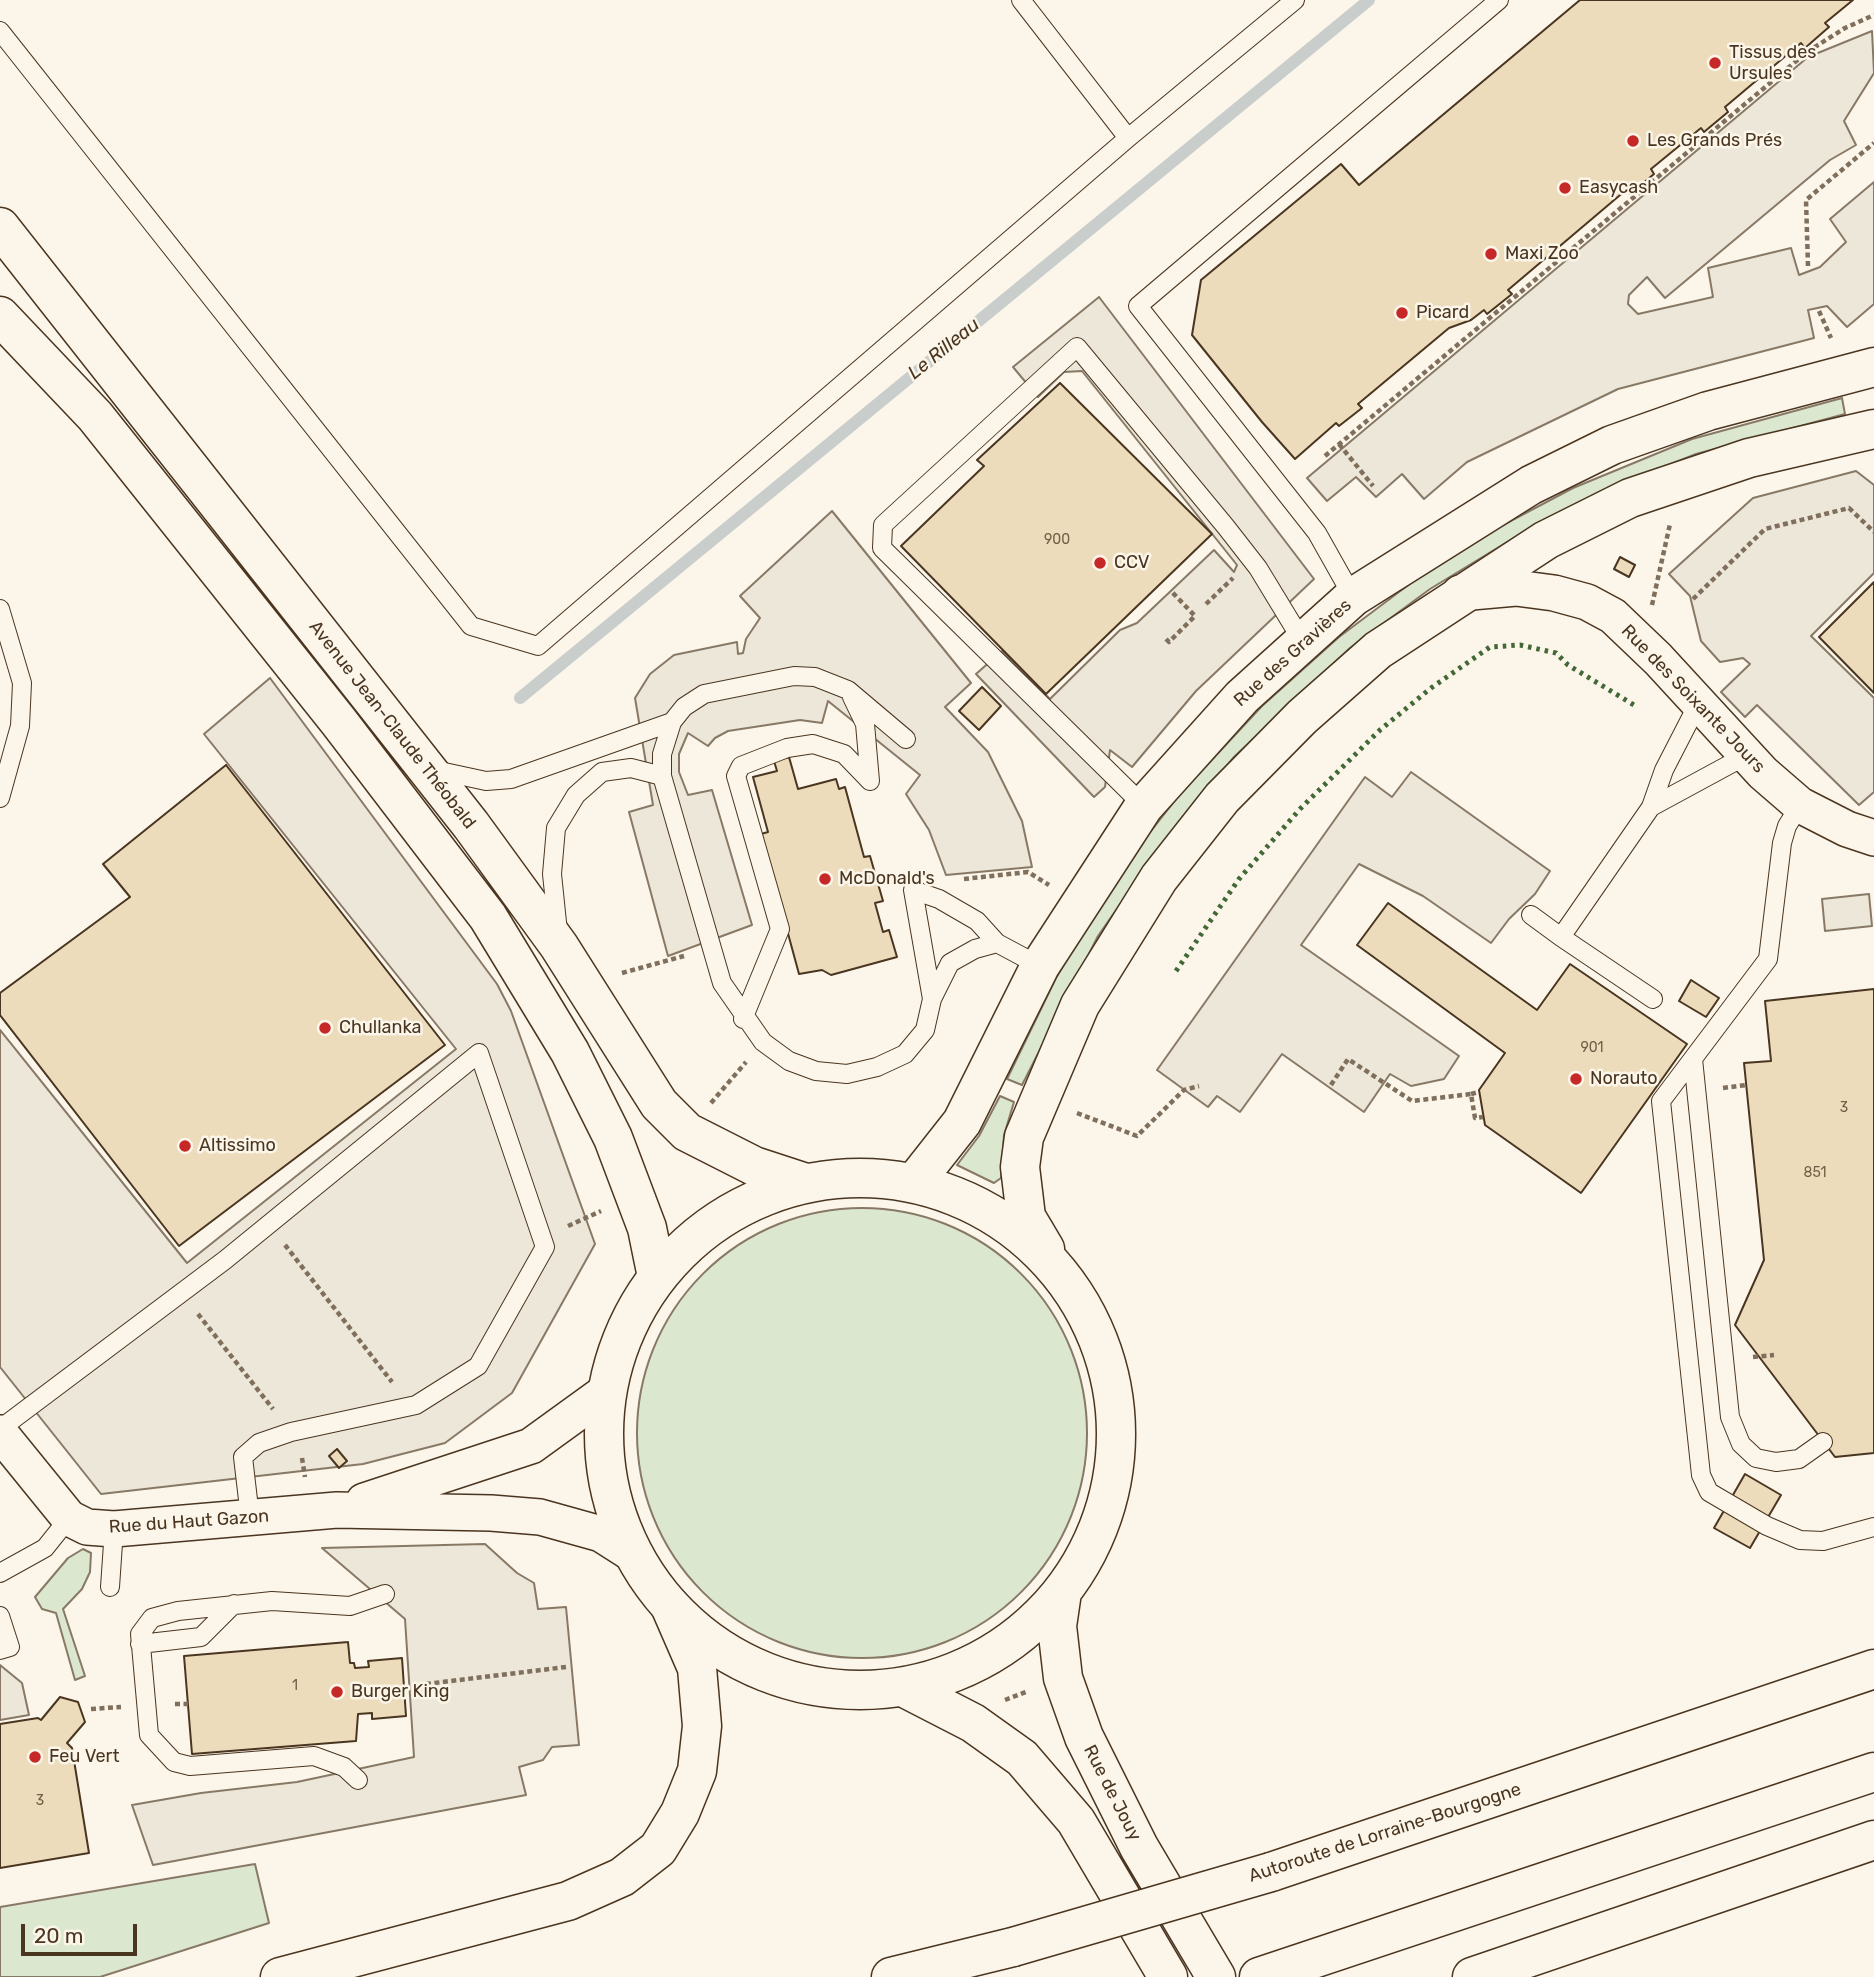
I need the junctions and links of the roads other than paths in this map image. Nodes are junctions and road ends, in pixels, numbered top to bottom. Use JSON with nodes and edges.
{"nodes":[{"id":1,"x":1021,"y":0,"type":"edge"},
{"id":2,"x":1295,"y":0,"type":"edge"},
{"id":3,"x":1499,"y":0,"type":"edge"},
{"id":4,"x":0,"y":31,"type":"edge"},
{"id":5,"x":1128,"y":138,"type":"junction"},
{"id":6,"x":0,"y":227,"type":"edge"},
{"id":7,"x":0,"y":316,"type":"edge"},
{"id":8,"x":1874,"y":367,"type":"edge"},
{"id":9,"x":1874,"y":429,"type":"edge"},
{"id":10,"x":1460,"y":593,"type":"junction"},
{"id":11,"x":1353,"y":597,"type":"junction"},
{"id":12,"x":0,"y":609,"type":"edge"},
{"id":13,"x":1303,"y":642,"type":"junction"},
{"id":14,"x":848,"y":690,"type":"junction"},
{"id":15,"x":1699,"y":702,"type":"junction"},
{"id":16,"x":672,"y":722,"type":"junction"},
{"id":17,"x":906,"y":739,"type":"dead end"},
{"id":18,"x":1747,"y":755,"type":"junction"},
{"id":19,"x":427,"y":769,"type":"junction"},
{"id":20,"x":662,"y":776,"type":"junction"},
{"id":21,"x":0,"y":798,"type":"edge"},
{"id":22,"x":1800,"y":805,"type":"junction"},
{"id":23,"x":1144,"y":806,"type":"junction"},
{"id":24,"x":1651,"y":807,"type":"junction"},
{"id":25,"x":1874,"y":838,"type":"edge"},
{"id":26,"x":1531,"y":915,"type":"dead end"},
{"id":27,"x":1562,"y":937,"type":"junction"},
{"id":28,"x":997,"y":943,"type":"junction"},
{"id":29,"x":559,"y":946,"type":"junction"},
{"id":30,"x":1040,"y":966,"type":"junction"},
{"id":31,"x":932,"y":999,"type":"junction"},
{"id":32,"x":1653,"y":999,"type":"dead end"},
{"id":33,"x":743,"y":1018,"type":"junction"},
{"id":34,"x":1693,"y":1059,"type":"junction"},
{"id":35,"x":914,"y":1182,"type":"junction"},
{"id":36,"x":806,"y":1183,"type":"junction"},
{"id":37,"x":1055,"y":1266,"type":"junction"},
{"id":38,"x":657,"y":1277,"type":"junction"},
{"id":39,"x":607,"y":1391,"type":"junction"},
{"id":40,"x":0,"y":1431,"type":"edge"},
{"id":41,"x":1823,"y":1442,"type":"dead end"},
{"id":42,"x":324,"y":1511,"type":"junction"},
{"id":43,"x":250,"y":1517,"type":"junction"},
{"id":44,"x":69,"y":1518,"type":"junction"},
{"id":45,"x":1874,"y":1527,"type":"edge"},
{"id":46,"x":114,"y":1529,"type":"junction"},
{"id":47,"x":634,"y":1555,"type":"junction"},
{"id":48,"x":0,"y":1573,"type":"edge"},
{"id":49,"x":110,"y":1587,"type":"dead end"},
{"id":50,"x":1062,"y":1592,"type":"junction"},
{"id":51,"x":384,"y":1594,"type":"dead end"},
{"id":52,"x":234,"y":1604,"type":"junction"},
{"id":53,"x":670,"y":1606,"type":"junction"},
{"id":54,"x":0,"y":1616,"type":"edge"},
{"id":55,"x":140,"y":1644,"type":"junction"},
{"id":56,"x":0,"y":1650,"type":"edge"},
{"id":57,"x":1874,"y":1669,"type":"edge"},
{"id":58,"x":903,"y":1687,"type":"junction"},
{"id":59,"x":1874,"y":1772,"type":"edge"},
{"id":60,"x":358,"y":1780,"type":"dead end"},
{"id":61,"x":1874,"y":1840,"type":"edge"},
{"id":62,"x":280,"y":1977,"type":"edge"},
{"id":63,"x":891,"y":1977,"type":"edge"},
{"id":64,"x":1168,"y":1977,"type":"edge"},
{"id":65,"x":1216,"y":1977,"type":"edge"},
{"id":66,"x":1259,"y":1977,"type":"edge"},
{"id":67,"x":1472,"y":1977,"type":"edge"}],
"edges":[{"from":1,"to":5,"type":"lane"},
{"from":2,"to":5,"type":"lane"},
{"from":3,"to":11,"type":"lane"},
{"from":4,"to":5,"type":"lane"},
{"from":6,"to":19,"type":"main road","name":"Avenue Jean-Claude Théobald"},
{"from":7,"to":38,"type":"main road"},
{"from":8,"to":11,"type":"main road","name":"Rue des Gravières"},
{"from":9,"to":10,"type":"main road"},
{"from":10,"to":15,"type":"street","name":"Rue des Soixante Jours"},
{"from":10,"to":37,"type":"main road"},
{"from":11,"to":13,"type":"main road","name":"Rue des Gravières"},
{"from":12,"to":21,"type":"lane"},
{"from":13,"to":23,"type":"main road","name":"Rue des Gravières"},
{"from":13,"to":23,"type":"lane"},
{"from":14,"to":16,"type":"lane"},
{"from":14,"to":17,"type":"lane"},
{"from":14,"to":33,"type":"lane"},
{"from":15,"to":18,"type":"street","name":"Rue des Soixante Jours"},
{"from":15,"to":24,"type":"lane"},
{"from":16,"to":19,"type":"lane"},
{"from":16,"to":20,"type":"lane"},
{"from":18,"to":22,"type":"street","name":"Rue des Soixante Jours"},
{"from":18,"to":24,"type":"lane"},
{"from":19,"to":29,"type":"main road","name":"Avenue Jean-Claude Théobald"},
{"from":20,"to":29,"type":"lane"},
{"from":20,"to":33,"type":"lane"},
{"from":22,"to":25,"type":"street","name":"Rue des Soixante Jours"},
{"from":22,"to":34,"type":"lane"},
{"from":23,"to":30,"type":"main road","name":"Rue des Gravières"},
{"from":24,"to":27,"type":"lane"},
{"from":26,"to":27,"type":"lane"},
{"from":27,"to":32,"type":"lane"},
{"from":28,"to":30,"type":"lane"},
{"from":28,"to":31,"type":"lane"},
{"from":28,"to":31,"type":"lane"},
{"from":29,"to":36,"type":"main road","name":"Avenue Jean-Claude Théobald"},
{"from":30,"to":35,"type":"main road","name":"Rue des Gravières"},
{"from":31,"to":33,"type":"lane"},
{"from":34,"to":41,"type":"lane"},
{"from":34,"to":45,"type":"lane"},
{"from":35,"to":36,"type":"main road"},
{"from":35,"to":37,"type":"main road"},
{"from":36,"to":38,"type":"main road"},
{"from":37,"to":50,"type":"main road"},
{"from":38,"to":39,"type":"main road"},
{"from":39,"to":42,"type":"street","name":"Rue du Haut Gazon"},
{"from":39,"to":47,"type":"main road"},
{"from":40,"to":43,"type":"lane"},
{"from":40,"to":44,"type":"street"},
{"from":42,"to":43,"type":"street","name":"Rue du Haut Gazon"},
{"from":42,"to":47,"type":"street","name":"Rue du Haut Gazon"},
{"from":43,"to":46,"type":"street","name":"Rue du Haut Gazon"},
{"from":44,"to":46,"type":"street","name":"Rue du Haut Gazon"},
{"from":44,"to":48,"type":"lane"},
{"from":46,"to":49,"type":"lane"},
{"from":47,"to":53,"type":"main road"},
{"from":50,"to":58,"type":"main road"},
{"from":50,"to":65,"type":"main road","name":"Rue de Jouy"},
{"from":51,"to":52,"type":"lane"},
{"from":52,"to":55,"type":"lane"},
{"from":52,"to":55,"type":"lane"},
{"from":53,"to":58,"type":"main road"},
{"from":53,"to":62,"type":"main road"},
{"from":54,"to":56,"type":"lane"},
{"from":55,"to":60,"type":"lane"},
{"from":57,"to":63,"type":"main road","name":"Autoroute de Lorraine-Bourgogne","bridge":true},
{"from":58,"to":64,"type":"main road"},
{"from":59,"to":66,"type":"main road"},
{"from":61,"to":67,"type":"main road"}]}
